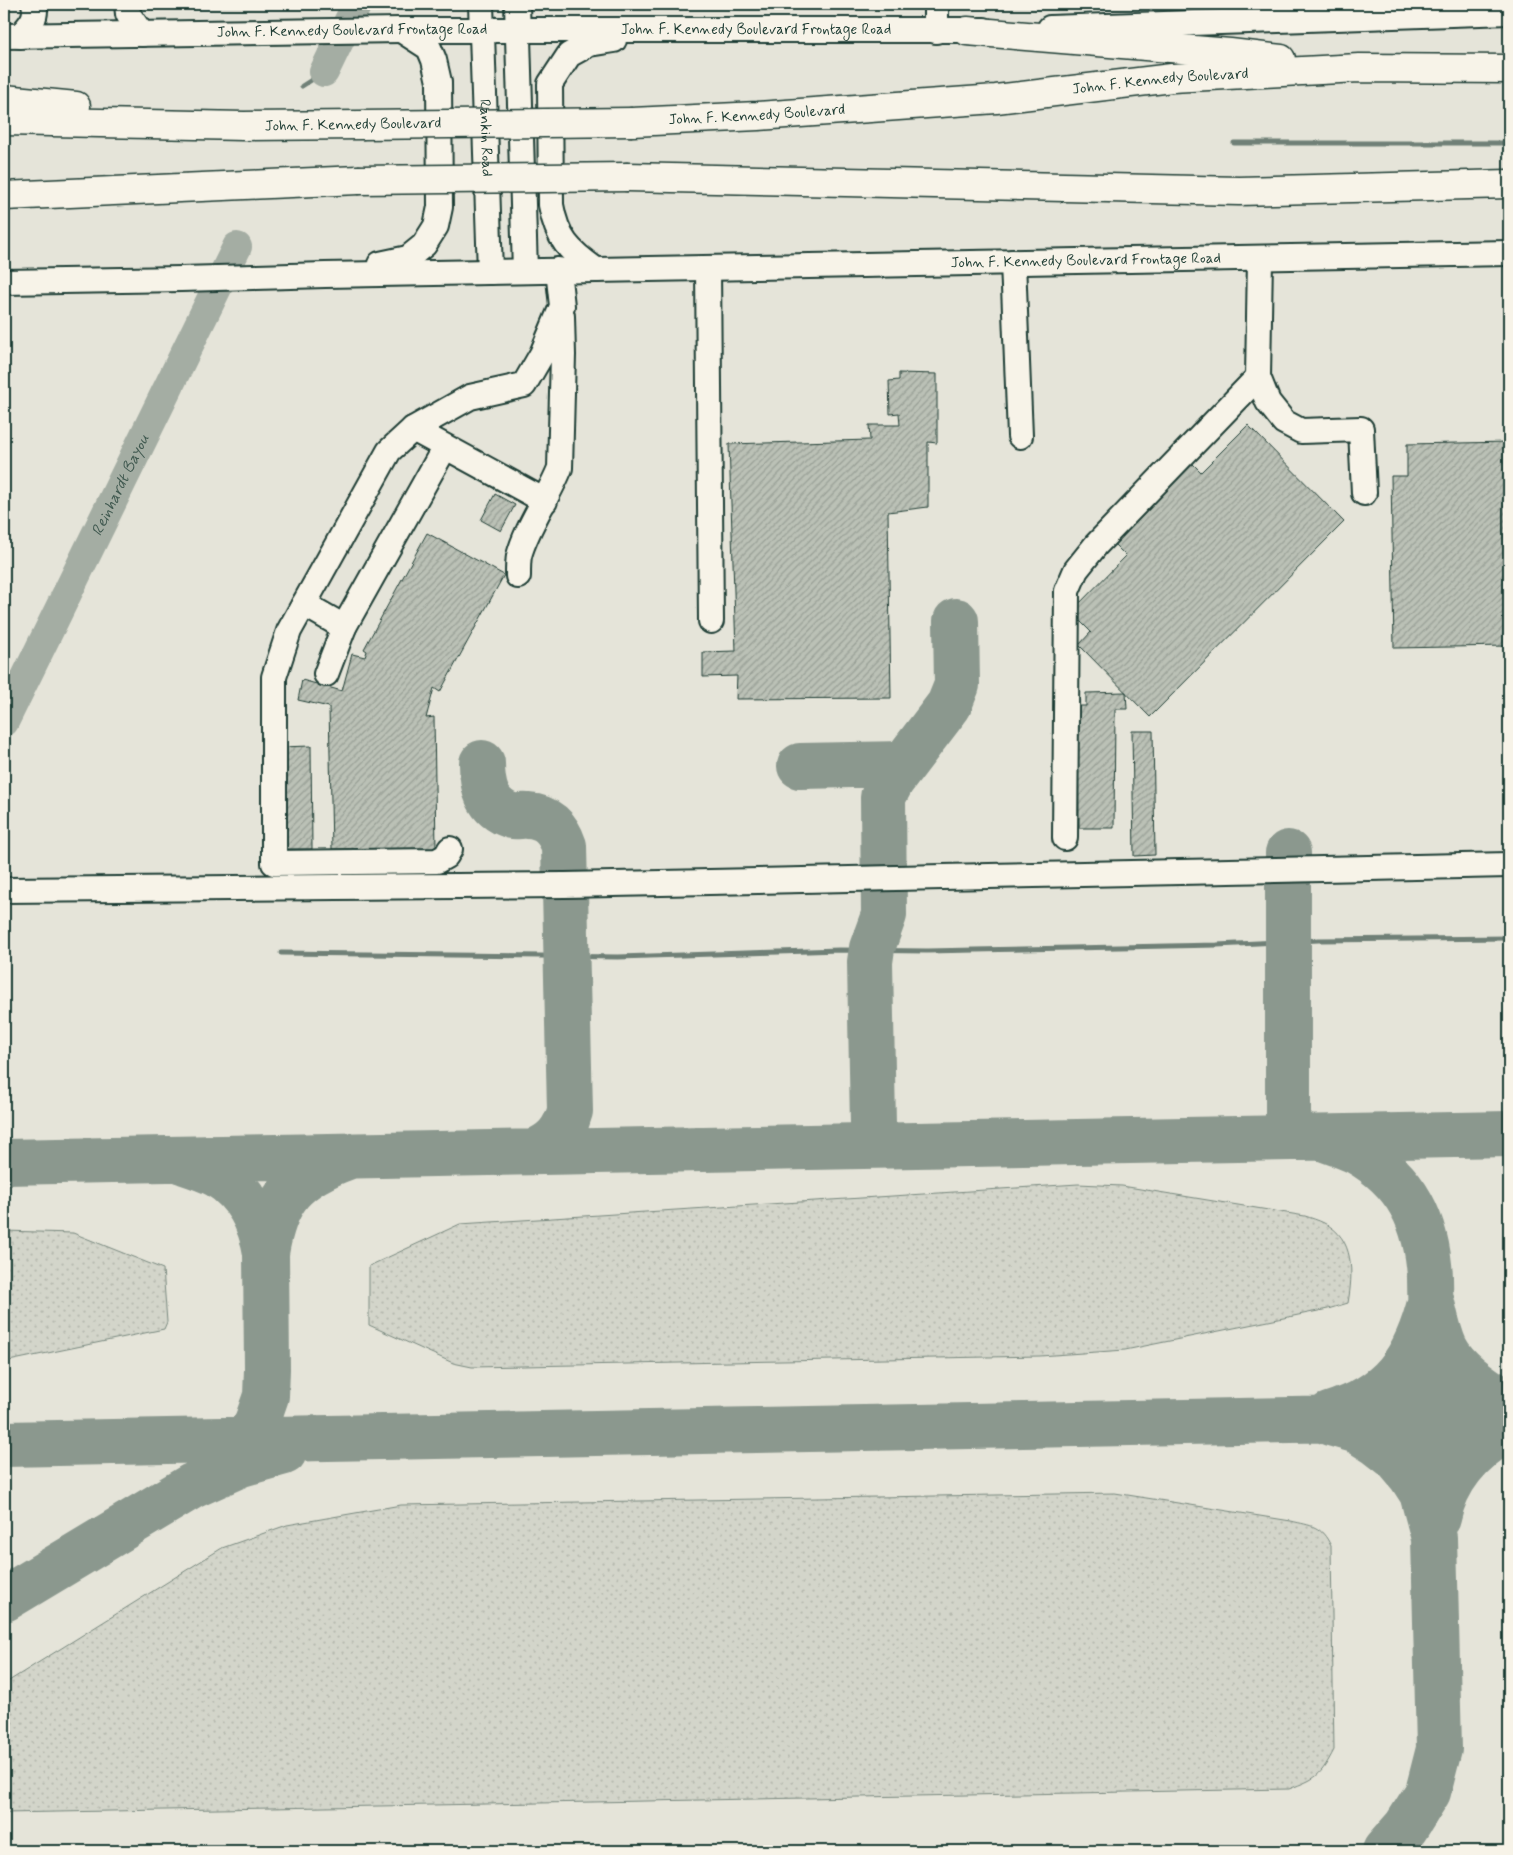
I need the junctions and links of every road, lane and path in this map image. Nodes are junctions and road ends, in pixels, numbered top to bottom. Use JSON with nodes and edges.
{"nodes":[{"id":1,"x":34,"y":4,"type":"edge"},
{"id":2,"x":127,"y":4,"type":"edge"},
{"id":3,"x":481,"y":4,"type":"edge"},
{"id":4,"x":517,"y":4,"type":"edge"},
{"id":5,"x":936,"y":4,"type":"edge"},
{"id":6,"x":1509,"y":12,"type":"edge"},
{"id":7,"x":400,"y":30,"type":"junction"},
{"id":8,"x":481,"y":30,"type":"junction"},
{"id":9,"x":517,"y":30,"type":"junction"},
{"id":10,"x":668,"y":30,"type":"junction"},
{"id":11,"x":936,"y":31,"type":"junction"},
{"id":12,"x":967,"y":31,"type":"junction"},
{"id":13,"x":142,"y":34,"type":"junction"},
{"id":14,"x":12,"y":36,"type":"edge"},
{"id":15,"x":1359,"y":68,"type":"junction"},
{"id":16,"x":1509,"y":69,"type":"edge"},
{"id":17,"x":4,"y":99,"type":"edge"},
{"id":18,"x":4,"y":121,"type":"edge"},
{"id":19,"x":244,"y":126,"type":"junction"},
{"id":20,"x":1509,"y":184,"type":"edge"},
{"id":21,"x":4,"y":196,"type":"edge"},
{"id":22,"x":1509,"y":254,"type":"edge"},
{"id":23,"x":1260,"y":258,"type":"junction"},
{"id":24,"x":1013,"y":262,"type":"junction"},
{"id":25,"x":708,"y":268,"type":"junction"},
{"id":26,"x":558,"y":270,"type":"junction"},
{"id":27,"x":596,"y":270,"type":"junction"},
{"id":28,"x":525,"y":271,"type":"junction"},
{"id":29,"x":490,"y":272,"type":"junction"},
{"id":30,"x":325,"y":275,"type":"junction"},
{"id":31,"x":4,"y":282,"type":"edge"},
{"id":32,"x":562,"y":306,"type":"junction"},
{"id":33,"x":1258,"y":377,"type":"junction"},
{"id":34,"x":524,"y":384,"type":"junction"},
{"id":35,"x":561,"y":407,"type":"junction"},
{"id":36,"x":412,"y":429,"type":"junction"},
{"id":37,"x":1020,"y":436,"type":"dead end"},
{"id":38,"x":445,"y":447,"type":"junction"},
{"id":39,"x":1364,"y":493,"type":"dead end"},
{"id":40,"x":545,"y":502,"type":"junction"},
{"id":41,"x":518,"y":576,"type":"dead end"},
{"id":42,"x":304,"y":604,"type":"junction"},
{"id":43,"x":711,"y":621,"type":"dead end"},
{"id":44,"x":344,"y":627,"type":"junction"},
{"id":45,"x":326,"y":674,"type":"dead end"},
{"id":46,"x":1065,"y":838,"type":"dead end"},
{"id":47,"x":450,"y":849,"type":"dead end"},
{"id":48,"x":1509,"y":864,"type":"edge"},
{"id":49,"x":4,"y":890,"type":"edge"}],
"edges":[{"from":1,"to":14,"type":"street"},
{"from":2,"to":13,"type":"street"},
{"from":3,"to":8,"type":"street","name":"Rankin Road"},
{"from":4,"to":9,"type":"street"},
{"from":5,"to":11,"type":"street"},
{"from":6,"to":12,"type":"street","name":"John F. Kennedy Boulevard Frontage Road"},
{"from":7,"to":8,"type":"street","name":"John F. Kennedy Boulevard Frontage Road"},
{"from":7,"to":13,"type":"street","name":"John F. Kennedy Boulevard Frontage Road"},
{"from":7,"to":30,"type":"street"},
{"from":8,"to":9,"type":"street","name":"John F. Kennedy Boulevard Frontage Road"},
{"from":8,"to":29,"type":"street","name":"Rankin Road"},
{"from":9,"to":10,"type":"street","name":"John F. Kennedy Boulevard Frontage Road"},
{"from":9,"to":28,"type":"street"},
{"from":10,"to":11,"type":"street","name":"John F. Kennedy Boulevard Frontage Road"},
{"from":10,"to":27,"type":"street"},
{"from":11,"to":12,"type":"street","name":"John F. Kennedy Boulevard Frontage Road"},
{"from":12,"to":15,"type":"highway"},
{"from":13,"to":14,"type":"street","name":"John F. Kennedy Boulevard Frontage Road"},
{"from":15,"to":16,"type":"highway","name":"John F. Kennedy Boulevard"},
{"from":15,"to":19,"type":"highway","name":"John F. Kennedy Boulevard","bridge":true},
{"from":17,"to":19,"type":"highway"},
{"from":18,"to":19,"type":"highway","name":"John F. Kennedy Boulevard"},
{"from":20,"to":21,"type":"highway","bridge":true},
{"from":22,"to":23,"type":"street","name":"John F. Kennedy Boulevard Frontage Road"},
{"from":23,"to":24,"type":"street","name":"John F. Kennedy Boulevard Frontage Road"},
{"from":23,"to":33,"type":"street"},
{"from":24,"to":25,"type":"street","name":"John F. Kennedy Boulevard Frontage Road"},
{"from":24,"to":37,"type":"street"},
{"from":25,"to":27,"type":"street","name":"John F. Kennedy Boulevard Frontage Road"},
{"from":25,"to":43,"type":"street"},
{"from":26,"to":27,"type":"street","name":"John F. Kennedy Boulevard Frontage Road"},
{"from":26,"to":28,"type":"street","name":"John F. Kennedy Boulevard Frontage Road"},
{"from":26,"to":32,"type":"street"},
{"from":28,"to":29,"type":"street","name":"John F. Kennedy Boulevard Frontage Road"},
{"from":29,"to":30,"type":"street","name":"John F. Kennedy Boulevard Frontage Road"},
{"from":30,"to":31,"type":"street","name":"John F. Kennedy Boulevard Frontage Road"},
{"from":32,"to":34,"type":"street"},
{"from":32,"to":35,"type":"street"},
{"from":33,"to":39,"type":"street"},
{"from":33,"to":46,"type":"street"},
{"from":34,"to":35,"type":"street"},
{"from":34,"to":36,"type":"street"},
{"from":35,"to":40,"type":"street"},
{"from":36,"to":38,"type":"street"},
{"from":36,"to":42,"type":"street"},
{"from":38,"to":40,"type":"street"},
{"from":38,"to":44,"type":"street"},
{"from":40,"to":41,"type":"street"},
{"from":42,"to":44,"type":"street"},
{"from":42,"to":47,"type":"street"},
{"from":44,"to":45,"type":"street"},
{"from":48,"to":49,"type":"street"}]}
